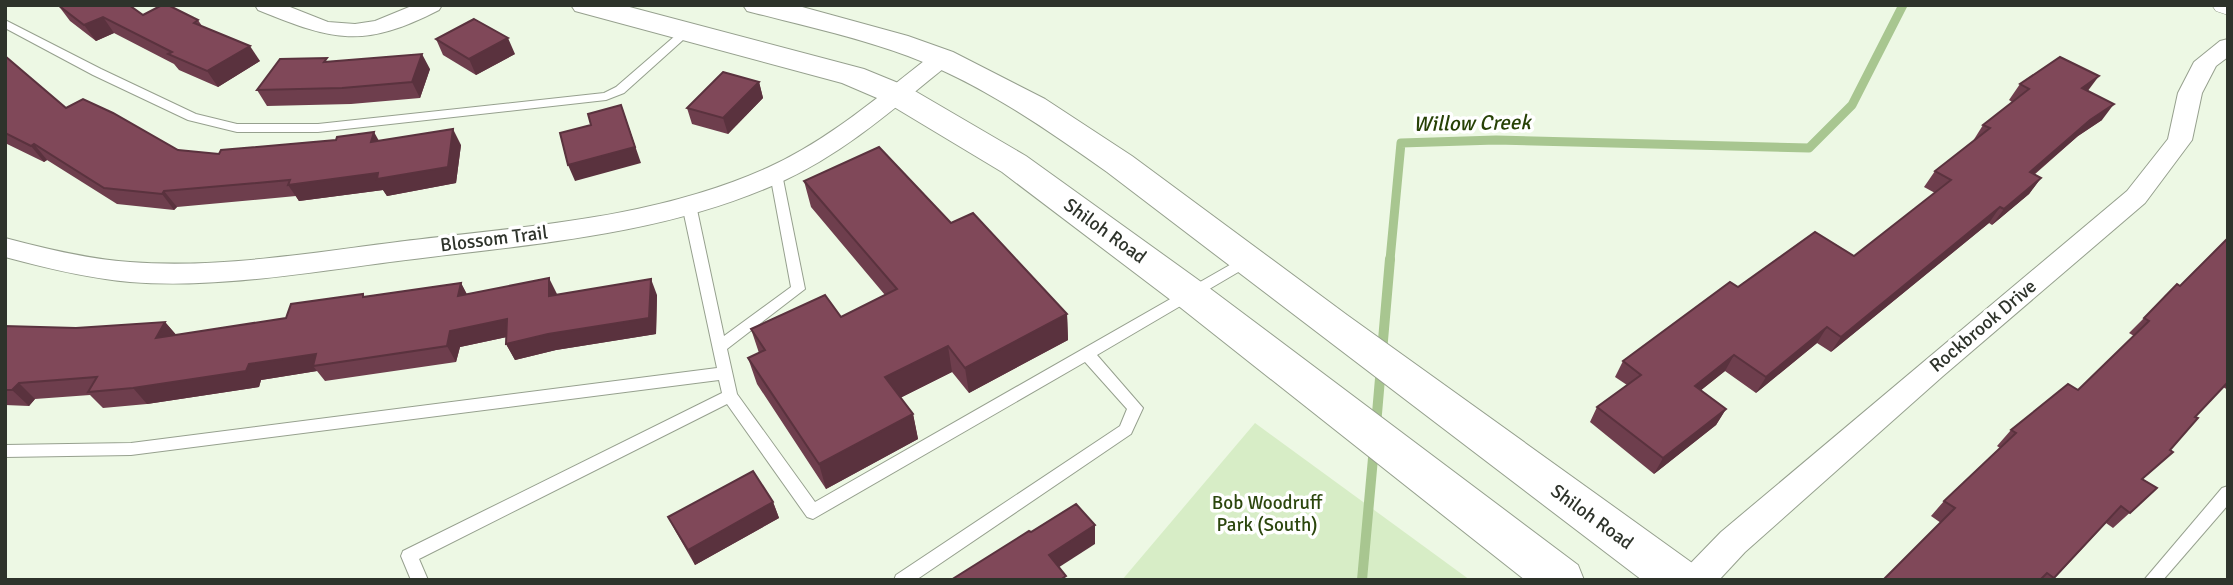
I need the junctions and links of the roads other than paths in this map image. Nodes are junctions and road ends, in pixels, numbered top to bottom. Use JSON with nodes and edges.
{"nodes":[{"id":1,"x":267,"y":5,"type":"edge"},
{"id":2,"x":432,"y":5,"type":"edge"},
{"id":3,"x":586,"y":5,"type":"edge"},
{"id":4,"x":758,"y":5,"type":"edge"},
{"id":5,"x":5,"y":23,"type":"edge"},
{"id":6,"x":687,"y":31,"type":"junction"},
{"id":7,"x":2228,"y":46,"type":"edge"},
{"id":8,"x":941,"y":59,"type":"junction"},
{"id":9,"x":896,"y":94,"type":"junction"},
{"id":10,"x":776,"y":173,"type":"junction"},
{"id":11,"x":689,"y":205,"type":"junction"},
{"id":12,"x":5,"y":247,"type":"edge"},
{"id":13,"x":1247,"y":261,"type":"junction"},
{"id":14,"x":1190,"y":294,"type":"junction"},
{"id":15,"x":720,"y":347,"type":"junction"},
{"id":16,"x":1087,"y":354,"type":"junction"},
{"id":17,"x":725,"y":373,"type":"junction"},
{"id":18,"x":730,"y":396,"type":"junction"},
{"id":19,"x":5,"y":451,"type":"edge"},
{"id":20,"x":2228,"y":493,"type":"edge"},
{"id":21,"x":420,"y":580,"type":"edge"},
{"id":22,"x":902,"y":580,"type":"edge"},
{"id":23,"x":1562,"y":580,"type":"edge"},
{"id":24,"x":1678,"y":580,"type":"edge"},
{"id":25,"x":1697,"y":580,"type":"edge"},
{"id":26,"x":2152,"y":580,"type":"edge"}],
"edges":[{"from":1,"to":2,"type":"street"},
{"from":3,"to":6,"type":"main road","name":"Shiloh Road"},
{"from":4,"to":8,"type":"main road","name":"Shiloh Road"},
{"from":5,"to":6,"type":"lane"},
{"from":6,"to":9,"type":"main road","name":"Shiloh Road"},
{"from":7,"to":25,"type":"street","name":"Rockbrook Drive"},
{"from":8,"to":9,"type":"street","name":"Blossom Trail"},
{"from":8,"to":13,"type":"main road","name":"Shiloh Road"},
{"from":9,"to":10,"type":"street","name":"Blossom Trail"},
{"from":9,"to":14,"type":"main road","name":"Shiloh Road"},
{"from":10,"to":11,"type":"street","name":"Blossom Trail"},
{"from":10,"to":15,"type":"lane"},
{"from":11,"to":12,"type":"street","name":"Blossom Trail"},
{"from":11,"to":15,"type":"lane"},
{"from":13,"to":14,"type":"lane"},
{"from":13,"to":24,"type":"main road","name":"Shiloh Road"},
{"from":14,"to":16,"type":"lane"},
{"from":14,"to":23,"type":"main road","name":"Shiloh Road"},
{"from":15,"to":17,"type":"lane"},
{"from":16,"to":18,"type":"lane"},
{"from":16,"to":22,"type":"lane"},
{"from":17,"to":18,"type":"lane"},
{"from":17,"to":19,"type":"lane"},
{"from":18,"to":21,"type":"lane"},
{"from":20,"to":26,"type":"lane"}]}
